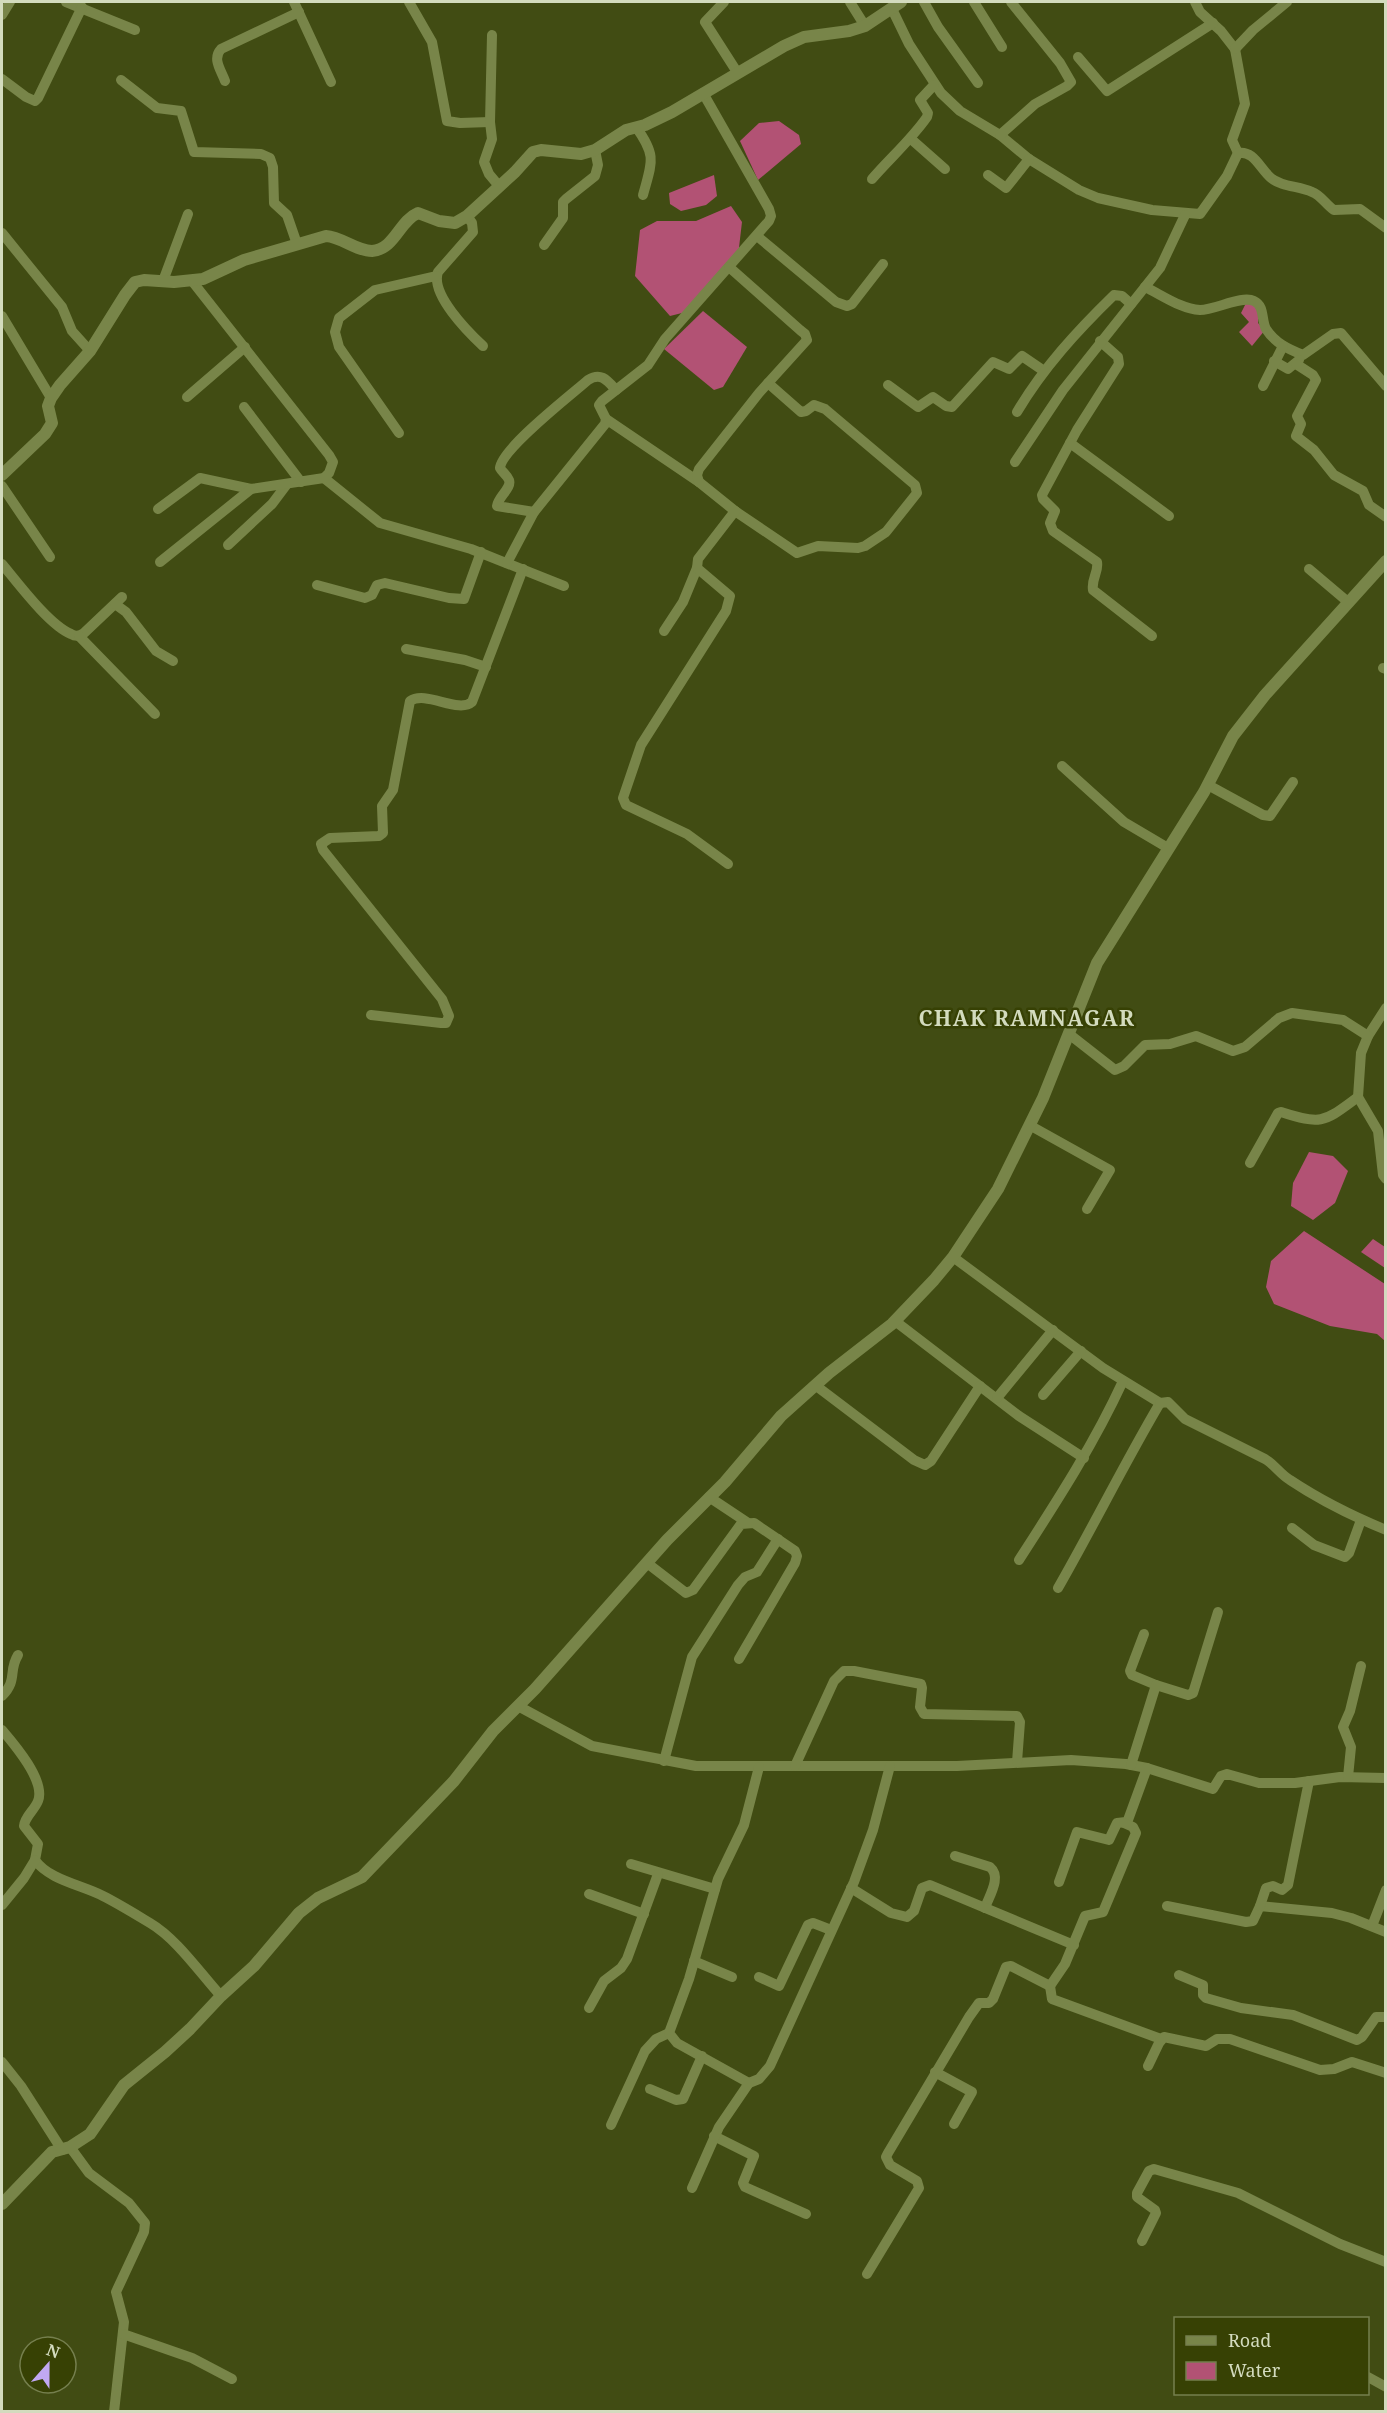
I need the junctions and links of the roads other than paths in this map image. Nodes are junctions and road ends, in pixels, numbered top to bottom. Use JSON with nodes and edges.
{"nodes":[{"id":1,"x":10,"y":2,"type":"edge"},
{"id":2,"x":66,"y":2,"type":"edge"},
{"id":3,"x":294,"y":2,"type":"edge"},
{"id":4,"x":410,"y":2,"type":"edge"},
{"id":5,"x":724,"y":2,"type":"edge"},
{"id":6,"x":850,"y":2,"type":"edge"},
{"id":7,"x":924,"y":2,"type":"edge"},
{"id":8,"x":974,"y":2,"type":"edge"},
{"id":9,"x":1011,"y":2,"type":"edge"},
{"id":10,"x":1195,"y":2,"type":"edge"},
{"id":11,"x":1287,"y":2,"type":"edge"},
{"id":12,"x":897,"y":5,"type":"edge"},
{"id":13,"x":82,"y":7,"type":"junction"},
{"id":14,"x":299,"y":12,"type":"junction"},
{"id":15,"x":2,"y":15,"type":"edge"},
{"id":16,"x":1213,"y":23,"type":"junction"},
{"id":17,"x":865,"y":26,"type":"junction"},
{"id":18,"x":135,"y":30,"type":"dead end"},
{"id":19,"x":492,"y":35,"type":"dead end"},
{"id":20,"x":1002,"y":47,"type":"dead end"},
{"id":21,"x":1235,"y":49,"type":"junction"},
{"id":22,"x":1078,"y":57,"type":"dead end"},
{"id":23,"x":737,"y":72,"type":"junction"},
{"id":24,"x":2,"y":79,"type":"edge"},
{"id":25,"x":121,"y":80,"type":"dead end"},
{"id":26,"x":225,"y":81,"type":"dead end"},
{"id":27,"x":331,"y":82,"type":"dead end"},
{"id":28,"x":978,"y":83,"type":"dead end"},
{"id":29,"x":934,"y":85,"type":"junction"},
{"id":30,"x":703,"y":93,"type":"junction"},
{"id":31,"x":490,"y":122,"type":"junction"},
{"id":32,"x":636,"y":127,"type":"junction"},
{"id":33,"x":1000,"y":135,"type":"junction"},
{"id":34,"x":911,"y":139,"type":"junction"},
{"id":35,"x":595,"y":150,"type":"junction"},
{"id":36,"x":1238,"y":153,"type":"junction"},
{"id":37,"x":1029,"y":159,"type":"junction"},
{"id":38,"x":945,"y":169,"type":"dead end"},
{"id":39,"x":988,"y":175,"type":"dead end"},
{"id":40,"x":872,"y":179,"type":"dead end"},
{"id":41,"x":499,"y":186,"type":"junction"},
{"id":42,"x":643,"y":195,"type":"dead end"},
{"id":43,"x":188,"y":214,"type":"dead end"},
{"id":44,"x":1185,"y":215,"type":"junction"},
{"id":45,"x":467,"y":216,"type":"junction"},
{"id":46,"x":1386,"y":228,"type":"edge"},
{"id":47,"x":2,"y":233,"type":"edge"},
{"id":48,"x":757,"y":236,"type":"junction"},
{"id":49,"x":297,"y":244,"type":"junction"},
{"id":50,"x":544,"y":245,"type":"dead end"},
{"id":51,"x":883,"y":264,"type":"dead end"},
{"id":52,"x":729,"y":267,"type":"junction"},
{"id":53,"x":436,"y":276,"type":"junction"},
{"id":54,"x":163,"y":281,"type":"junction"},
{"id":55,"x":192,"y":281,"type":"junction"},
{"id":56,"x":1145,"y":287,"type":"junction"},
{"id":57,"x":1131,"y":304,"type":"junction"},
{"id":58,"x":2,"y":316,"type":"edge"},
{"id":59,"x":1100,"y":341,"type":"junction"},
{"id":60,"x":483,"y":346,"type":"dead end"},
{"id":61,"x":1283,"y":346,"type":"junction"},
{"id":62,"x":245,"y":347,"type":"junction"},
{"id":63,"x":90,"y":351,"type":"junction"},
{"id":64,"x":1303,"y":355,"type":"junction"},
{"id":65,"x":1274,"y":361,"type":"junction"},
{"id":66,"x":1296,"y":364,"type":"junction"},
{"id":67,"x":1044,"y":371,"type":"junction"},
{"id":68,"x":768,"y":382,"type":"junction"},
{"id":69,"x":888,"y":385,"type":"dead end"},
{"id":70,"x":1263,"y":386,"type":"dead end"},
{"id":71,"x":1386,"y":386,"type":"edge"},
{"id":72,"x":616,"y":390,"type":"junction"},
{"id":73,"x":187,"y":397,"type":"dead end"},
{"id":74,"x":51,"y":398,"type":"junction"},
{"id":75,"x":244,"y":407,"type":"dead end"},
{"id":76,"x":1017,"y":412,"type":"dead end"},
{"id":77,"x":606,"y":418,"type":"junction"},
{"id":78,"x":399,"y":433,"type":"dead end"},
{"id":79,"x":1070,"y":443,"type":"junction"},
{"id":80,"x":1015,"y":462,"type":"dead end"},
{"id":81,"x":2,"y":475,"type":"edge"},
{"id":82,"x":324,"y":478,"type":"junction"},
{"id":83,"x":301,"y":482,"type":"junction"},
{"id":84,"x":699,"y":482,"type":"junction"},
{"id":85,"x":286,"y":484,"type":"junction"},
{"id":86,"x":2,"y":486,"type":"edge"},
{"id":87,"x":251,"y":489,"type":"junction"},
{"id":88,"x":158,"y":508,"type":"dead end"},
{"id":89,"x":735,"y":511,"type":"junction"},
{"id":90,"x":534,"y":512,"type":"junction"},
{"id":91,"x":1168,"y":516,"type":"dead end"},
{"id":92,"x":1386,"y":517,"type":"edge"},
{"id":93,"x":228,"y":545,"type":"dead end"},
{"id":94,"x":481,"y":552,"type":"junction"},
{"id":95,"x":50,"y":557,"type":"dead end"},
{"id":96,"x":1386,"y":561,"type":"edge"},
{"id":97,"x":160,"y":562,"type":"dead end"},
{"id":98,"x":507,"y":562,"type":"junction"},
{"id":99,"x":2,"y":564,"type":"edge"},
{"id":100,"x":697,"y":568,"type":"junction"},
{"id":101,"x":523,"y":569,"type":"junction"},
{"id":102,"x":1309,"y":569,"type":"dead end"},
{"id":103,"x":317,"y":585,"type":"dead end"},
{"id":104,"x":564,"y":586,"type":"dead end"},
{"id":105,"x":1348,"y":602,"type":"junction"},
{"id":106,"x":664,"y":631,"type":"dead end"},
{"id":107,"x":79,"y":636,"type":"junction"},
{"id":108,"x":1152,"y":636,"type":"dead end"},
{"id":109,"x":406,"y":650,"type":"dead end"},
{"id":110,"x":173,"y":661,"type":"dead end"},
{"id":111,"x":486,"y":667,"type":"junction"},
{"id":112,"x":155,"y":714,"type":"dead end"},
{"id":113,"x":1062,"y":766,"type":"dead end"},
{"id":114,"x":1293,"y":782,"type":"dead end"},
{"id":115,"x":1208,"y":785,"type":"junction"},
{"id":116,"x":1168,"y":848,"type":"junction"},
{"id":117,"x":728,"y":864,"type":"dead end"},
{"id":118,"x":1386,"y":1008,"type":"edge"},
{"id":119,"x":371,"y":1015,"type":"dead end"},
{"id":120,"x":1069,"y":1034,"type":"junction"},
{"id":121,"x":1368,"y":1036,"type":"junction"},
{"id":122,"x":1358,"y":1097,"type":"junction"},
{"id":123,"x":1031,"y":1126,"type":"junction"},
{"id":124,"x":1250,"y":1163,"type":"dead end"},
{"id":125,"x":1386,"y":1179,"type":"edge"},
{"id":126,"x":1087,"y":1209,"type":"dead end"},
{"id":127,"x":953,"y":1257,"type":"junction"},
{"id":128,"x":895,"y":1321,"type":"junction"},
{"id":129,"x":1053,"y":1330,"type":"junction"},
{"id":130,"x":1081,"y":1351,"type":"junction"},
{"id":131,"x":1123,"y":1381,"type":"junction"},
{"id":132,"x":815,"y":1385,"type":"junction"},
{"id":133,"x":980,"y":1386,"type":"junction"},
{"id":134,"x":1043,"y":1395,"type":"dead end"},
{"id":135,"x":997,"y":1398,"type":"junction"},
{"id":136,"x":1160,"y":1403,"type":"junction"},
{"id":137,"x":1084,"y":1458,"type":"junction"},
{"id":138,"x":709,"y":1497,"type":"junction"},
{"id":139,"x":1361,"y":1520,"type":"junction"},
{"id":140,"x":748,"y":1522,"type":"junction"},
{"id":141,"x":1292,"y":1528,"type":"dead end"},
{"id":142,"x":1386,"y":1530,"type":"edge"},
{"id":143,"x":778,"y":1539,"type":"junction"},
{"id":144,"x":1019,"y":1560,"type":"dead end"},
{"id":145,"x":647,"y":1563,"type":"junction"},
{"id":146,"x":1058,"y":1588,"type":"dead end"},
{"id":147,"x":1218,"y":1612,"type":"dead end"},
{"id":148,"x":1144,"y":1634,"type":"dead end"},
{"id":149,"x":18,"y":1655,"type":"dead end"},
{"id":150,"x":739,"y":1659,"type":"dead end"},
{"id":151,"x":1361,"y":1666,"type":"dead end"},
{"id":152,"x":1156,"y":1685,"type":"junction"},
{"id":153,"x":2,"y":1696,"type":"edge"},
{"id":154,"x":518,"y":1706,"type":"junction"},
{"id":155,"x":2,"y":1730,"type":"edge"},
{"id":156,"x":664,"y":1761,"type":"junction"},
{"id":157,"x":1017,"y":1762,"type":"junction"},
{"id":158,"x":1131,"y":1765,"type":"junction"},
{"id":159,"x":795,"y":1766,"type":"junction"},
{"id":160,"x":890,"y":1766,"type":"junction"},
{"id":161,"x":759,"y":1767,"type":"junction"},
{"id":162,"x":1146,"y":1768,"type":"junction"},
{"id":163,"x":1348,"y":1777,"type":"junction"},
{"id":164,"x":1386,"y":1778,"type":"edge"},
{"id":165,"x":1309,"y":1781,"type":"junction"},
{"id":166,"x":1124,"y":1823,"type":"junction"},
{"id":167,"x":955,"y":1856,"type":"dead end"},
{"id":168,"x":35,"y":1860,"type":"junction"},
{"id":169,"x":631,"y":1864,"type":"dead end"},
{"id":170,"x":658,"y":1874,"type":"junction"},
{"id":171,"x":1059,"y":1882,"type":"dead end"},
{"id":172,"x":851,"y":1888,"type":"junction"},
{"id":173,"x":715,"y":1889,"type":"junction"},
{"id":174,"x":1386,"y":1890,"type":"edge"},
{"id":175,"x":589,"y":1894,"type":"dead end"},
{"id":176,"x":2,"y":1905,"type":"edge"},
{"id":177,"x":1167,"y":1906,"type":"dead end"},
{"id":178,"x":1260,"y":1906,"type":"junction"},
{"id":179,"x":985,"y":1908,"type":"junction"},
{"id":180,"x":644,"y":1914,"type":"junction"},
{"id":181,"x":1372,"y":1926,"type":"junction"},
{"id":182,"x":831,"y":1930,"type":"junction"},
{"id":183,"x":1386,"y":1932,"type":"edge"},
{"id":184,"x":1074,"y":1945,"type":"junction"},
{"id":185,"x":694,"y":1961,"type":"junction"},
{"id":186,"x":1179,"y":1976,"type":"dead end"},
{"id":187,"x":732,"y":1977,"type":"dead end"},
{"id":188,"x":759,"y":1977,"type":"dead end"},
{"id":189,"x":1050,"y":1986,"type":"junction"},
{"id":190,"x":221,"y":1996,"type":"junction"},
{"id":191,"x":589,"y":2008,"type":"dead end"},
{"id":192,"x":1386,"y":2017,"type":"edge"},
{"id":193,"x":669,"y":2033,"type":"junction"},
{"id":194,"x":1161,"y":2039,"type":"junction"},
{"id":195,"x":702,"y":2056,"type":"junction"},
{"id":196,"x":2,"y":2062,"type":"edge"},
{"id":197,"x":1148,"y":2066,"type":"dead end"},
{"id":198,"x":935,"y":2072,"type":"junction"},
{"id":199,"x":1386,"y":2073,"type":"edge"},
{"id":200,"x":749,"y":2083,"type":"junction"},
{"id":201,"x":650,"y":2089,"type":"dead end"},
{"id":202,"x":954,"y":2124,"type":"dead end"},
{"id":203,"x":611,"y":2125,"type":"dead end"},
{"id":204,"x":714,"y":2136,"type":"junction"},
{"id":205,"x":66,"y":2148,"type":"junction"},
{"id":206,"x":692,"y":2188,"type":"dead end"},
{"id":207,"x":2,"y":2204,"type":"edge"},
{"id":208,"x":806,"y":2214,"type":"dead end"},
{"id":209,"x":1142,"y":2241,"type":"dead end"},
{"id":210,"x":1386,"y":2262,"type":"edge"},
{"id":211,"x":867,"y":2274,"type":"dead end"},
{"id":212,"x":123,"y":2334,"type":"junction"},
{"id":213,"x":1369,"y":2378,"type":"edge"},
{"id":214,"x":232,"y":2379,"type":"dead end"},
{"id":215,"x":1386,"y":2386,"type":"edge"},
{"id":216,"x":114,"y":2412,"type":"edge"}],
"edges":[{"from":1,"to":15,"type":"street"},
{"from":2,"to":13,"type":"street"},
{"from":3,"to":14,"type":"street"},
{"from":4,"to":31,"type":"street"},
{"from":5,"to":23,"type":"street"},
{"from":6,"to":17,"type":"street"},
{"from":7,"to":28,"type":"street"},
{"from":8,"to":20,"type":"street"},
{"from":9,"to":33,"type":"street"},
{"from":10,"to":16,"type":"street"},
{"from":11,"to":21,"type":"street"},
{"from":12,"to":17,"type":"street"},
{"from":12,"to":29,"type":"street"},
{"from":13,"to":18,"type":"street"},
{"from":13,"to":24,"type":"street"},
{"from":14,"to":26,"type":"street"},
{"from":14,"to":27,"type":"street"},
{"from":16,"to":21,"type":"street"},
{"from":16,"to":22,"type":"street"},
{"from":17,"to":23,"type":"street"},
{"from":19,"to":31,"type":"street"},
{"from":21,"to":36,"type":"street"},
{"from":23,"to":30,"type":"street"},
{"from":25,"to":49,"type":"street"},
{"from":29,"to":33,"type":"street"},
{"from":29,"to":34,"type":"street"},
{"from":30,"to":32,"type":"street"},
{"from":30,"to":48,"type":"street"},
{"from":31,"to":41,"type":"street"},
{"from":32,"to":35,"type":"street"},
{"from":32,"to":42,"type":"street"},
{"from":33,"to":37,"type":"street"},
{"from":34,"to":38,"type":"street"},
{"from":34,"to":40,"type":"street"},
{"from":35,"to":41,"type":"street"},
{"from":35,"to":50,"type":"street"},
{"from":36,"to":44,"type":"street"},
{"from":36,"to":46,"type":"street"},
{"from":37,"to":39,"type":"street"},
{"from":37,"to":44,"type":"street"},
{"from":41,"to":45,"type":"street"},
{"from":43,"to":54,"type":"street"},
{"from":44,"to":56,"type":"street"},
{"from":45,"to":49,"type":"street"},
{"from":45,"to":53,"type":"street"},
{"from":47,"to":63,"type":"street"},
{"from":48,"to":51,"type":"street"},
{"from":48,"to":52,"type":"street"},
{"from":49,"to":55,"type":"street"},
{"from":52,"to":68,"type":"street"},
{"from":52,"to":72,"type":"street"},
{"from":53,"to":60,"type":"street"},
{"from":53,"to":78,"type":"street"},
{"from":54,"to":55,"type":"street"},
{"from":54,"to":63,"type":"street"},
{"from":55,"to":62,"type":"street"},
{"from":56,"to":57,"type":"street"},
{"from":56,"to":61,"type":"street"},
{"from":57,"to":59,"type":"street"},
{"from":57,"to":67,"type":"street"},
{"from":58,"to":74,"type":"street"},
{"from":59,"to":79,"type":"street"},
{"from":59,"to":80,"type":"street"},
{"from":61,"to":64,"type":"street"},
{"from":61,"to":65,"type":"street"},
{"from":62,"to":73,"type":"street"},
{"from":62,"to":82,"type":"street"},
{"from":63,"to":74,"type":"street"},
{"from":64,"to":66,"type":"street"},
{"from":64,"to":71,"type":"street"},
{"from":65,"to":66,"type":"street"},
{"from":65,"to":70,"type":"street"},
{"from":66,"to":92,"type":"street"},
{"from":67,"to":69,"type":"street"},
{"from":67,"to":76,"type":"street"},
{"from":68,"to":84,"type":"street"},
{"from":68,"to":89,"type":"street"},
{"from":72,"to":77,"type":"street"},
{"from":72,"to":90,"type":"street"},
{"from":74,"to":81,"type":"street"},
{"from":75,"to":83,"type":"street"},
{"from":77,"to":84,"type":"street"},
{"from":77,"to":90,"type":"street"},
{"from":79,"to":91,"type":"street"},
{"from":79,"to":108,"type":"street"},
{"from":82,"to":83,"type":"street"},
{"from":82,"to":94,"type":"street"},
{"from":83,"to":85,"type":"street"},
{"from":84,"to":89,"type":"street"},
{"from":85,"to":87,"type":"street"},
{"from":85,"to":93,"type":"street"},
{"from":86,"to":95,"type":"street"},
{"from":87,"to":88,"type":"street"},
{"from":87,"to":97,"type":"street"},
{"from":89,"to":100,"type":"street"},
{"from":90,"to":98,"type":"street"},
{"from":94,"to":98,"type":"street"},
{"from":94,"to":103,"type":"street"},
{"from":96,"to":105,"type":"street"},
{"from":98,"to":101,"type":"street"},
{"from":99,"to":107,"type":"street"},
{"from":100,"to":106,"type":"street"},
{"from":100,"to":117,"type":"street"},
{"from":101,"to":104,"type":"street"},
{"from":101,"to":111,"type":"street"},
{"from":102,"to":105,"type":"street"},
{"from":105,"to":115,"type":"street"},
{"from":107,"to":110,"type":"street"},
{"from":107,"to":112,"type":"street"},
{"from":109,"to":111,"type":"street"},
{"from":111,"to":119,"type":"street"},
{"from":113,"to":116,"type":"street"},
{"from":114,"to":115,"type":"street"},
{"from":115,"to":116,"type":"street"},
{"from":116,"to":120,"type":"street"},
{"from":118,"to":121,"type":"street"},
{"from":120,"to":121,"type":"street"},
{"from":120,"to":123,"type":"street"},
{"from":121,"to":122,"type":"street"},
{"from":122,"to":124,"type":"street"},
{"from":122,"to":125,"type":"street"},
{"from":123,"to":126,"type":"street"},
{"from":123,"to":127,"type":"street"},
{"from":127,"to":128,"type":"street"},
{"from":127,"to":129,"type":"street"},
{"from":128,"to":132,"type":"street"},
{"from":128,"to":133,"type":"street"},
{"from":129,"to":130,"type":"street"},
{"from":129,"to":135,"type":"street"},
{"from":130,"to":131,"type":"street"},
{"from":130,"to":134,"type":"street"},
{"from":131,"to":136,"type":"street"},
{"from":131,"to":137,"type":"street"},
{"from":132,"to":133,"type":"street"},
{"from":132,"to":138,"type":"street"},
{"from":133,"to":135,"type":"street"},
{"from":135,"to":137,"type":"street"},
{"from":136,"to":139,"type":"street"},
{"from":136,"to":146,"type":"street"},
{"from":137,"to":144,"type":"street"},
{"from":138,"to":140,"type":"street"},
{"from":138,"to":145,"type":"street"},
{"from":139,"to":141,"type":"street"},
{"from":139,"to":142,"type":"street"},
{"from":140,"to":143,"type":"street"},
{"from":140,"to":145,"type":"street"},
{"from":143,"to":150,"type":"street"},
{"from":143,"to":156,"type":"street"},
{"from":145,"to":154,"type":"street"},
{"from":147,"to":152,"type":"street"},
{"from":148,"to":152,"type":"street"},
{"from":149,"to":153,"type":"street"},
{"from":151,"to":163,"type":"street"},
{"from":152,"to":158,"type":"street"},
{"from":154,"to":156,"type":"street"},
{"from":154,"to":190,"type":"street"},
{"from":155,"to":168,"type":"street"},
{"from":156,"to":161,"type":"street"},
{"from":157,"to":158,"type":"street"},
{"from":157,"to":159,"type":"street"},
{"from":157,"to":160,"type":"street"},
{"from":158,"to":162,"type":"street"},
{"from":159,"to":160,"type":"street"},
{"from":159,"to":161,"type":"street"},
{"from":160,"to":172,"type":"street"},
{"from":161,"to":173,"type":"street"},
{"from":162,"to":165,"type":"street"},
{"from":162,"to":166,"type":"street"},
{"from":163,"to":164,"type":"street"},
{"from":163,"to":165,"type":"street"},
{"from":165,"to":178,"type":"street"},
{"from":166,"to":171,"type":"street"},
{"from":166,"to":184,"type":"street"},
{"from":167,"to":179,"type":"street"},
{"from":168,"to":176,"type":"street"},
{"from":168,"to":190,"type":"street"},
{"from":169,"to":170,"type":"street"},
{"from":170,"to":173,"type":"street"},
{"from":170,"to":180,"type":"street"},
{"from":172,"to":179,"type":"street"},
{"from":172,"to":182,"type":"street"},
{"from":173,"to":185,"type":"street"},
{"from":174,"to":181,"type":"street"},
{"from":175,"to":180,"type":"street"},
{"from":177,"to":178,"type":"street"},
{"from":178,"to":181,"type":"street"},
{"from":179,"to":184,"type":"street"},
{"from":180,"to":191,"type":"street"},
{"from":181,"to":183,"type":"street"},
{"from":182,"to":188,"type":"street"},
{"from":182,"to":200,"type":"street"},
{"from":184,"to":189,"type":"street"},
{"from":185,"to":187,"type":"street"},
{"from":185,"to":193,"type":"street"},
{"from":186,"to":192,"type":"street"},
{"from":189,"to":194,"type":"street"},
{"from":189,"to":198,"type":"street"},
{"from":190,"to":205,"type":"street"},
{"from":193,"to":195,"type":"street"},
{"from":193,"to":203,"type":"street"},
{"from":194,"to":197,"type":"street"},
{"from":194,"to":199,"type":"street"},
{"from":195,"to":200,"type":"street"},
{"from":195,"to":201,"type":"street"},
{"from":196,"to":205,"type":"street"},
{"from":198,"to":202,"type":"street"},
{"from":198,"to":211,"type":"street"},
{"from":200,"to":204,"type":"street"},
{"from":204,"to":206,"type":"street"},
{"from":204,"to":208,"type":"street"},
{"from":205,"to":207,"type":"street"},
{"from":205,"to":212,"type":"street"},
{"from":209,"to":210,"type":"street"},
{"from":212,"to":214,"type":"street"},
{"from":212,"to":216,"type":"street"},
{"from":213,"to":215,"type":"street"}]}
